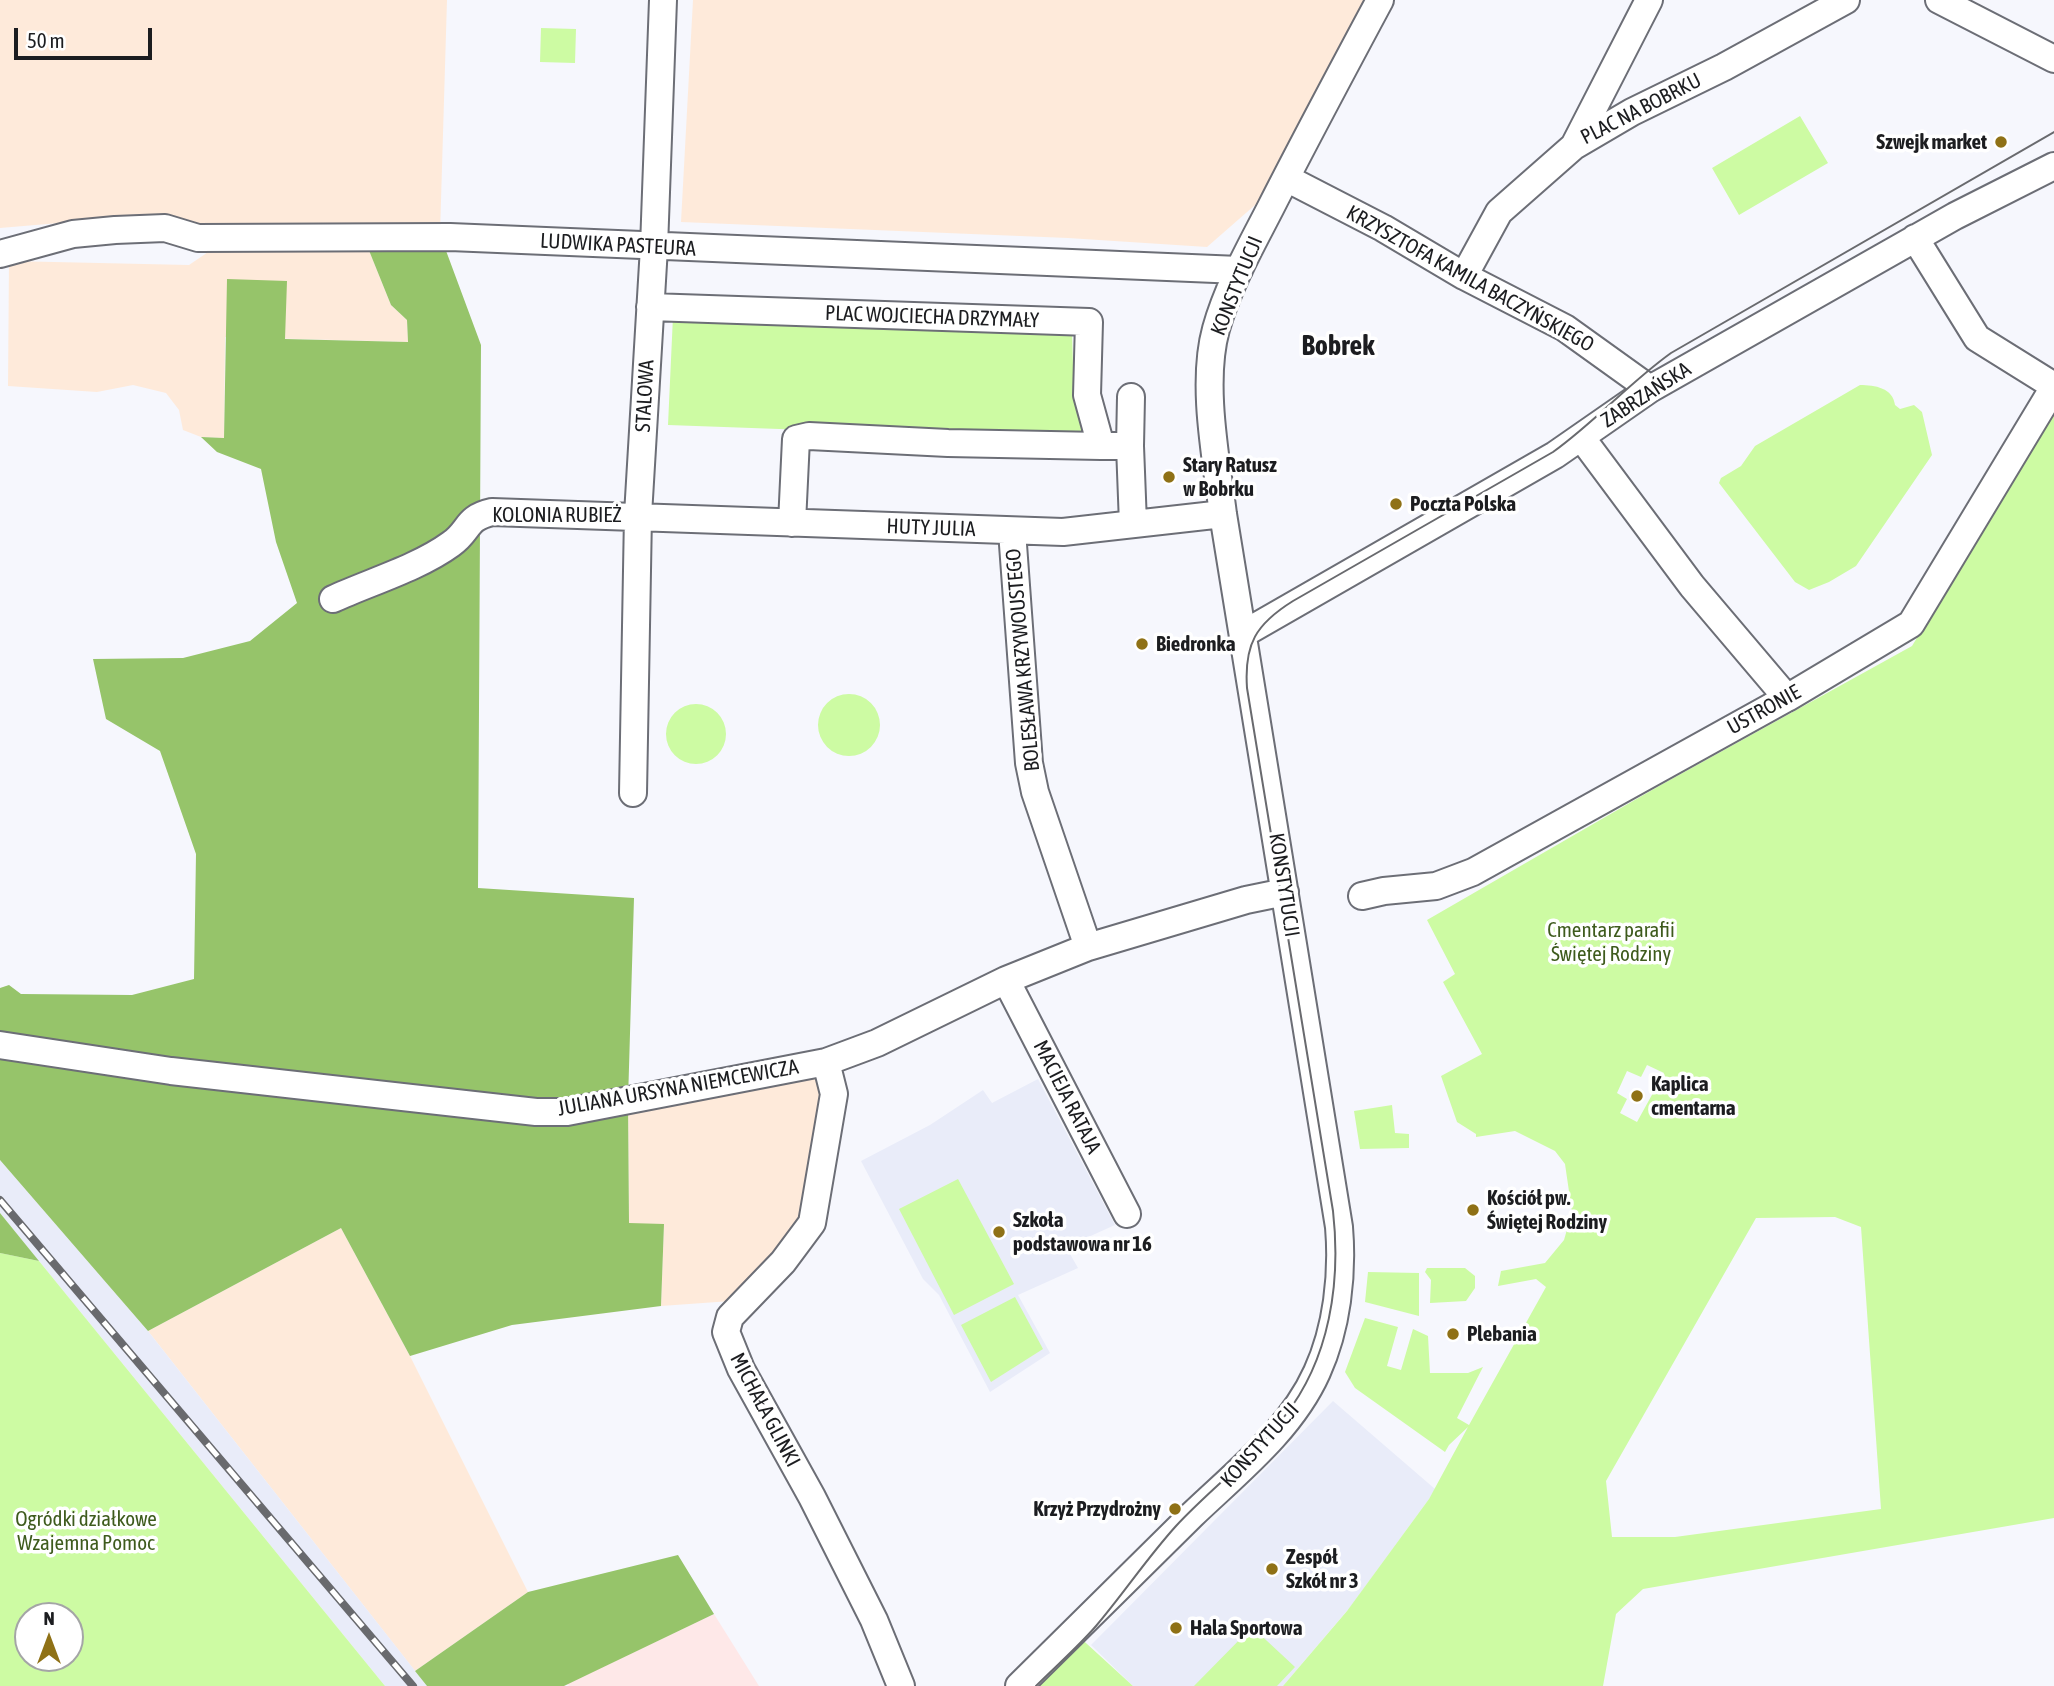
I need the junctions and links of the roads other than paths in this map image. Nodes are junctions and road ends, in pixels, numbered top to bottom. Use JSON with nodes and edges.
{"nodes":[{"id":1,"x":663,"y":0,"type":"edge"},
{"id":2,"x":1380,"y":0,"type":"edge"},
{"id":3,"x":1649,"y":0,"type":"edge"},
{"id":4,"x":1846,"y":0,"type":"edge"},
{"id":5,"x":1939,"y":0,"type":"edge"},
{"id":6,"x":2054,"y":59,"type":"edge"},
{"id":7,"x":1574,"y":146,"type":"junction"},
{"id":8,"x":2054,"y":166,"type":"edge"},
{"id":9,"x":1286,"y":178,"type":"junction"},
{"id":10,"x":1915,"y":238,"type":"junction"},
{"id":11,"x":654,"y":247,"type":"junction"},
{"id":12,"x":0,"y":254,"type":"edge"},
{"id":13,"x":1239,"y":270,"type":"junction"},
{"id":14,"x":1464,"y":276,"type":"junction"},
{"id":15,"x":650,"y":307,"type":"junction"},
{"id":16,"x":2054,"y":386,"type":"edge"},
{"id":17,"x":1650,"y":389,"type":"junction"},
{"id":18,"x":1131,"y":397,"type":"dead end"},
{"id":19,"x":1581,"y":437,"type":"junction"},
{"id":20,"x":1101,"y":446,"type":"junction"},
{"id":21,"x":1130,"y":446,"type":"junction"},
{"id":22,"x":1223,"y":514,"type":"junction"},
{"id":23,"x":638,"y":515,"type":"junction"},
{"id":24,"x":792,"y":523,"type":"junction"},
{"id":25,"x":1133,"y":524,"type":"junction"},
{"id":26,"x":1012,"y":531,"type":"junction"},
{"id":27,"x":333,"y":598,"type":"dead end"},
{"id":28,"x":1243,"y":634,"type":"junction"},
{"id":29,"x":1787,"y":698,"type":"junction"},
{"id":30,"x":633,"y":793,"type":"dead end"},
{"id":31,"x":1285,"y":892,"type":"junction"},
{"id":32,"x":1362,"y":896,"type":"dead end"},
{"id":33,"x":1088,"y":947,"type":"junction"},
{"id":34,"x":1006,"y":980,"type":"junction"},
{"id":35,"x":0,"y":1045,"type":"edge"},
{"id":36,"x":826,"y":1062,"type":"junction"},
{"id":37,"x":1127,"y":1214,"type":"dead end"},
{"id":38,"x":901,"y":1686,"type":"edge"},
{"id":39,"x":1019,"y":1686,"type":"edge"}],
"edges":[{"from":1,"to":11,"type":"street","name":"STALOWA"},
{"from":2,"to":9,"type":"street","name":"KONSTYTUCJI"},
{"from":3,"to":7,"type":"street","name":"PLAC NA BOBRKU"},
{"from":4,"to":7,"type":"street","name":"PLAC NA BOBRKU"},
{"from":5,"to":6,"type":"street"},
{"from":7,"to":14,"type":"street"},
{"from":8,"to":10,"type":"street","name":"ZABRZAŃSKA"},
{"from":9,"to":13,"type":"street","name":"KONSTYTUCJI"},
{"from":9,"to":14,"type":"street","name":"KRZYSZTOFA KAMILA BACZYŃSKIEGO"},
{"from":10,"to":16,"type":"street"},
{"from":10,"to":17,"type":"street","name":"ZABRZAŃSKA"},
{"from":11,"to":12,"type":"street","name":"LUDWIKA PASTEURA"},
{"from":11,"to":13,"type":"street","name":"LUDWIKA PASTEURA"},
{"from":11,"to":15,"type":"street","name":"STALOWA"},
{"from":13,"to":22,"type":"street","name":"KONSTYTUCJI"},
{"from":14,"to":17,"type":"street","name":"KRZYSZTOFA KAMILA BACZYŃSKIEGO"},
{"from":15,"to":20,"type":"street","name":"PLAC WOJCIECHA DRZYMAŁY"},
{"from":15,"to":23,"type":"street","name":"STALOWA"},
{"from":16,"to":29,"type":"street","name":"USTRONIE"},
{"from":17,"to":19,"type":"street","name":"ZABRZAŃSKA"},
{"from":18,"to":21,"type":"street"},
{"from":19,"to":28,"type":"street","name":"ZABRZAŃSKA"},
{"from":19,"to":29,"type":"street"},
{"from":20,"to":21,"type":"street"},
{"from":20,"to":24,"type":"street"},
{"from":21,"to":25,"type":"street"},
{"from":22,"to":25,"type":"street","name":"HUTY JULIA"},
{"from":22,"to":28,"type":"street","name":"KONSTYTUCJI"},
{"from":23,"to":24,"type":"street","name":"HUTY JULIA"},
{"from":23,"to":27,"type":"street","name":"KOLONIA RUBIEŻ"},
{"from":23,"to":30,"type":"street","name":"STALOWA"},
{"from":24,"to":26,"type":"street","name":"HUTY JULIA"},
{"from":25,"to":26,"type":"street","name":"HUTY JULIA"},
{"from":26,"to":33,"type":"street","name":"BOLESŁAWA KRZYWOUSTEGO"},
{"from":28,"to":31,"type":"street","name":"KONSTYTUCJI"},
{"from":29,"to":32,"type":"street","name":"USTRONIE"},
{"from":31,"to":33,"type":"street","name":"JULIANA URSYNA NIEMCEWICZA"},
{"from":31,"to":39,"type":"street","name":"KONSTYTUCJI"},
{"from":33,"to":34,"type":"street","name":"JULIANA URSYNA NIEMCEWICZA"},
{"from":34,"to":36,"type":"street","name":"JULIANA URSYNA NIEMCEWICZA"},
{"from":34,"to":37,"type":"street","name":"MACIEJA RATAJA"},
{"from":35,"to":36,"type":"street","name":"JULIANA URSYNA NIEMCEWICZA"},
{"from":36,"to":38,"type":"street","name":"MICHAŁA GLINKI"}]}
